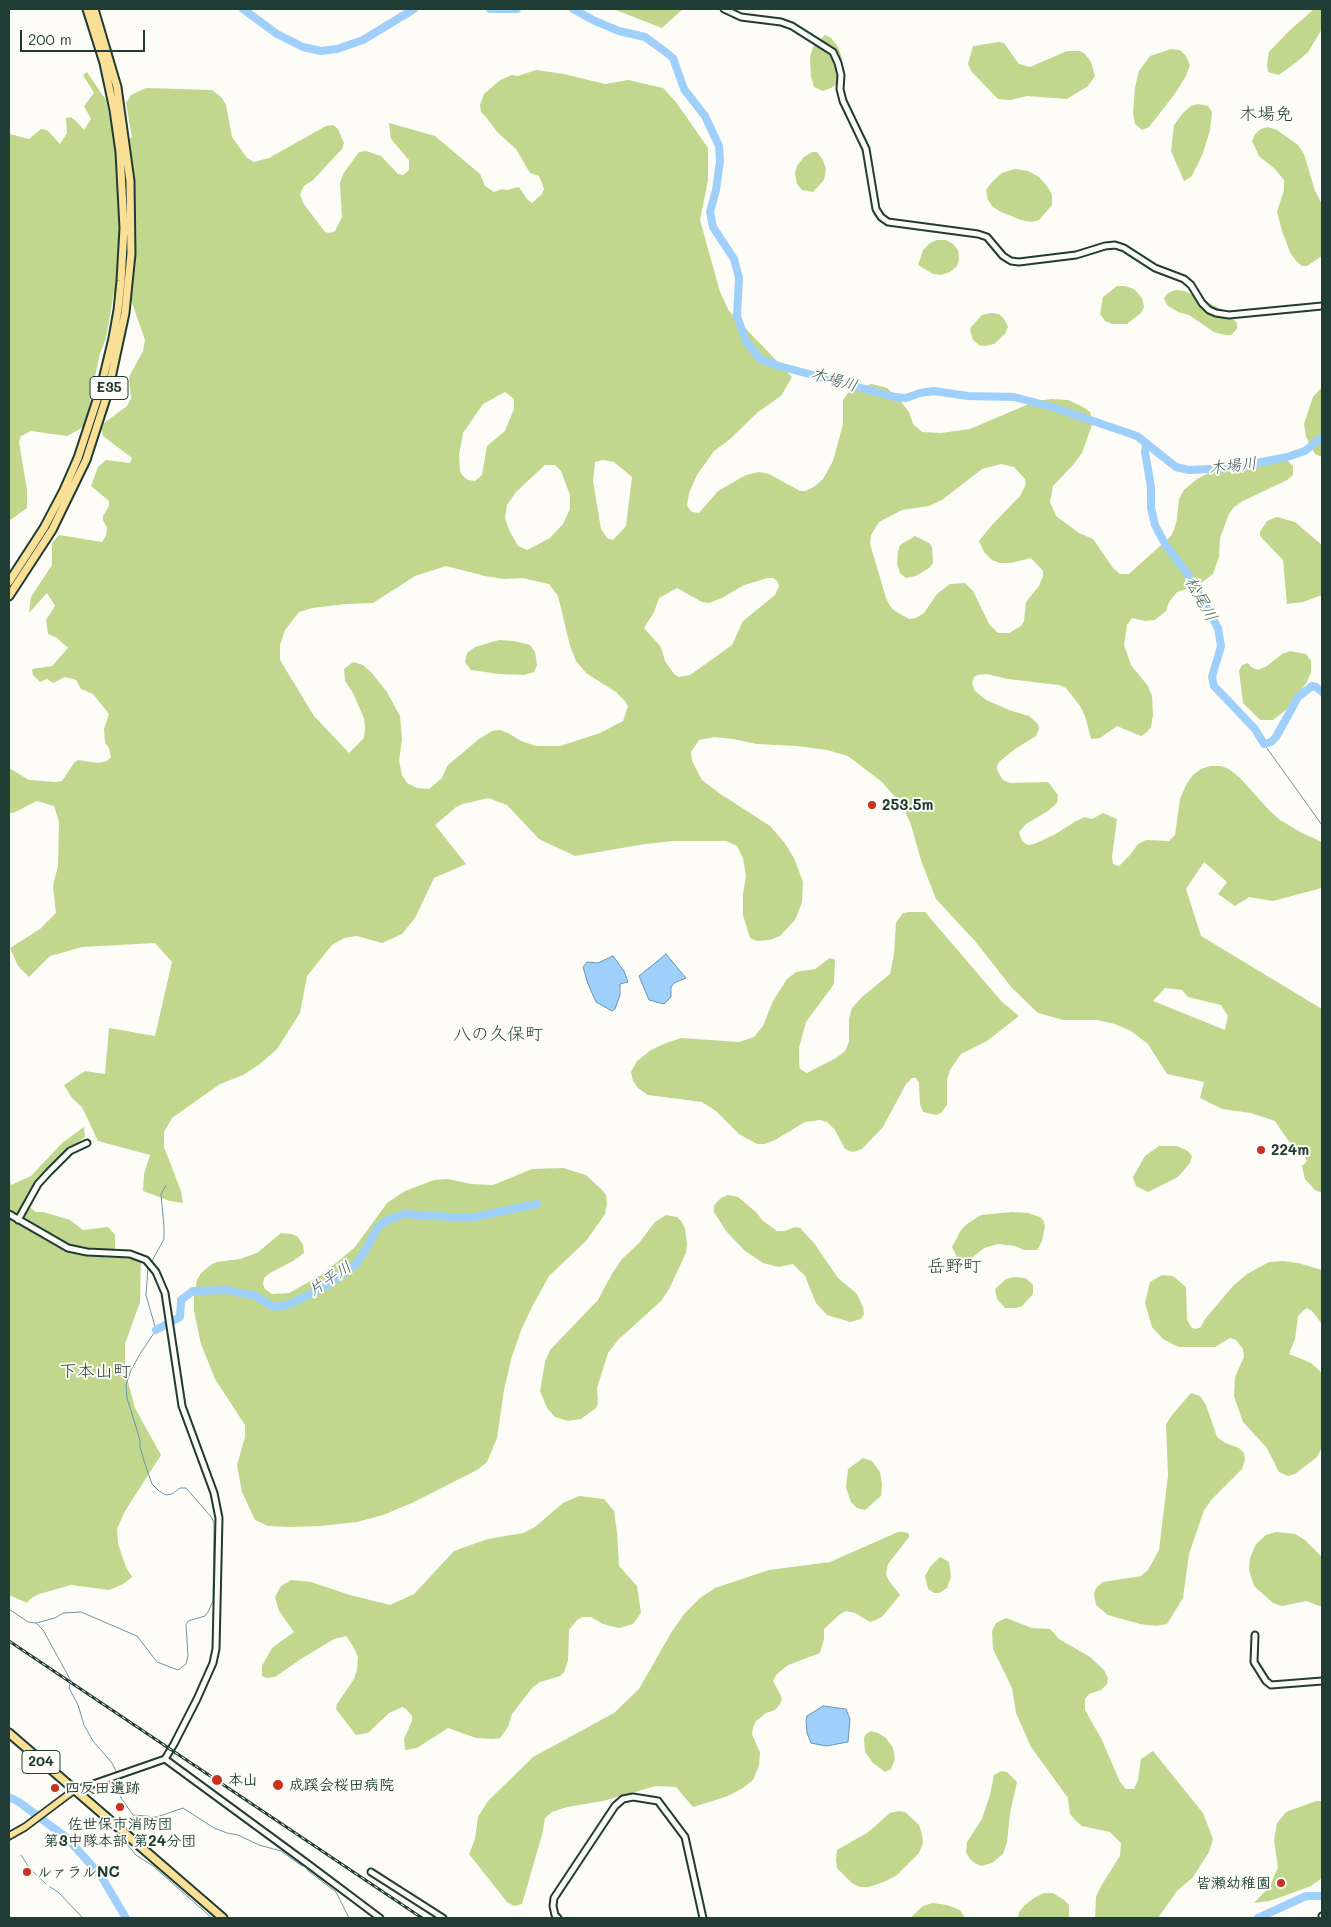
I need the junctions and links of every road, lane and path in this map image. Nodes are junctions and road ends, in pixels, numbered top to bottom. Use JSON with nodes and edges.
{"nodes":[{"id":1,"x":87,"y":9,"type":"edge"},
{"id":2,"x":94,"y":9,"type":"edge"},
{"id":3,"x":724,"y":9,"type":"edge"},
{"id":4,"x":1322,"y":306,"type":"edge"},
{"id":5,"x":9,"y":582,"type":"edge"},
{"id":6,"x":9,"y":596,"type":"edge"},
{"id":7,"x":87,"y":1143,"type":"dead end"},
{"id":8,"x":9,"y":1214,"type":"edge"},
{"id":9,"x":18,"y":1220,"type":"junction"},
{"id":10,"x":1255,"y":1635,"type":"dead end"},
{"id":11,"x":1322,"y":1681,"type":"edge"},
{"id":12,"x":9,"y":1733,"type":"edge"},
{"id":13,"x":165,"y":1759,"type":"junction"},
{"id":14,"x":73,"y":1791,"type":"junction"},
{"id":15,"x":9,"y":1836,"type":"edge"},
{"id":16,"x":371,"y":1872,"type":"dead end"},
{"id":17,"x":223,"y":1918,"type":"edge"},
{"id":18,"x":380,"y":1918,"type":"edge"},
{"id":19,"x":444,"y":1918,"type":"edge"},
{"id":20,"x":558,"y":1918,"type":"edge"},
{"id":21,"x":703,"y":1918,"type":"edge"}],
"edges":[{"from":1,"to":5,"type":"highway","number":"E35"},
{"from":2,"to":6,"type":"highway","number":"E35"},
{"from":3,"to":4,"type":"street"},
{"from":7,"to":9,"type":"street"},
{"from":8,"to":9,"type":"street"},
{"from":9,"to":13,"type":"street"},
{"from":10,"to":11,"type":"street"},
{"from":12,"to":14,"type":"highway","number":"204"},
{"from":13,"to":14,"type":"street"},
{"from":13,"to":18,"type":"street"},
{"from":14,"to":15,"type":"main road"},
{"from":14,"to":17,"type":"highway","number":"204"},
{"from":16,"to":19,"type":"street"},
{"from":20,"to":21,"type":"street"}]}
